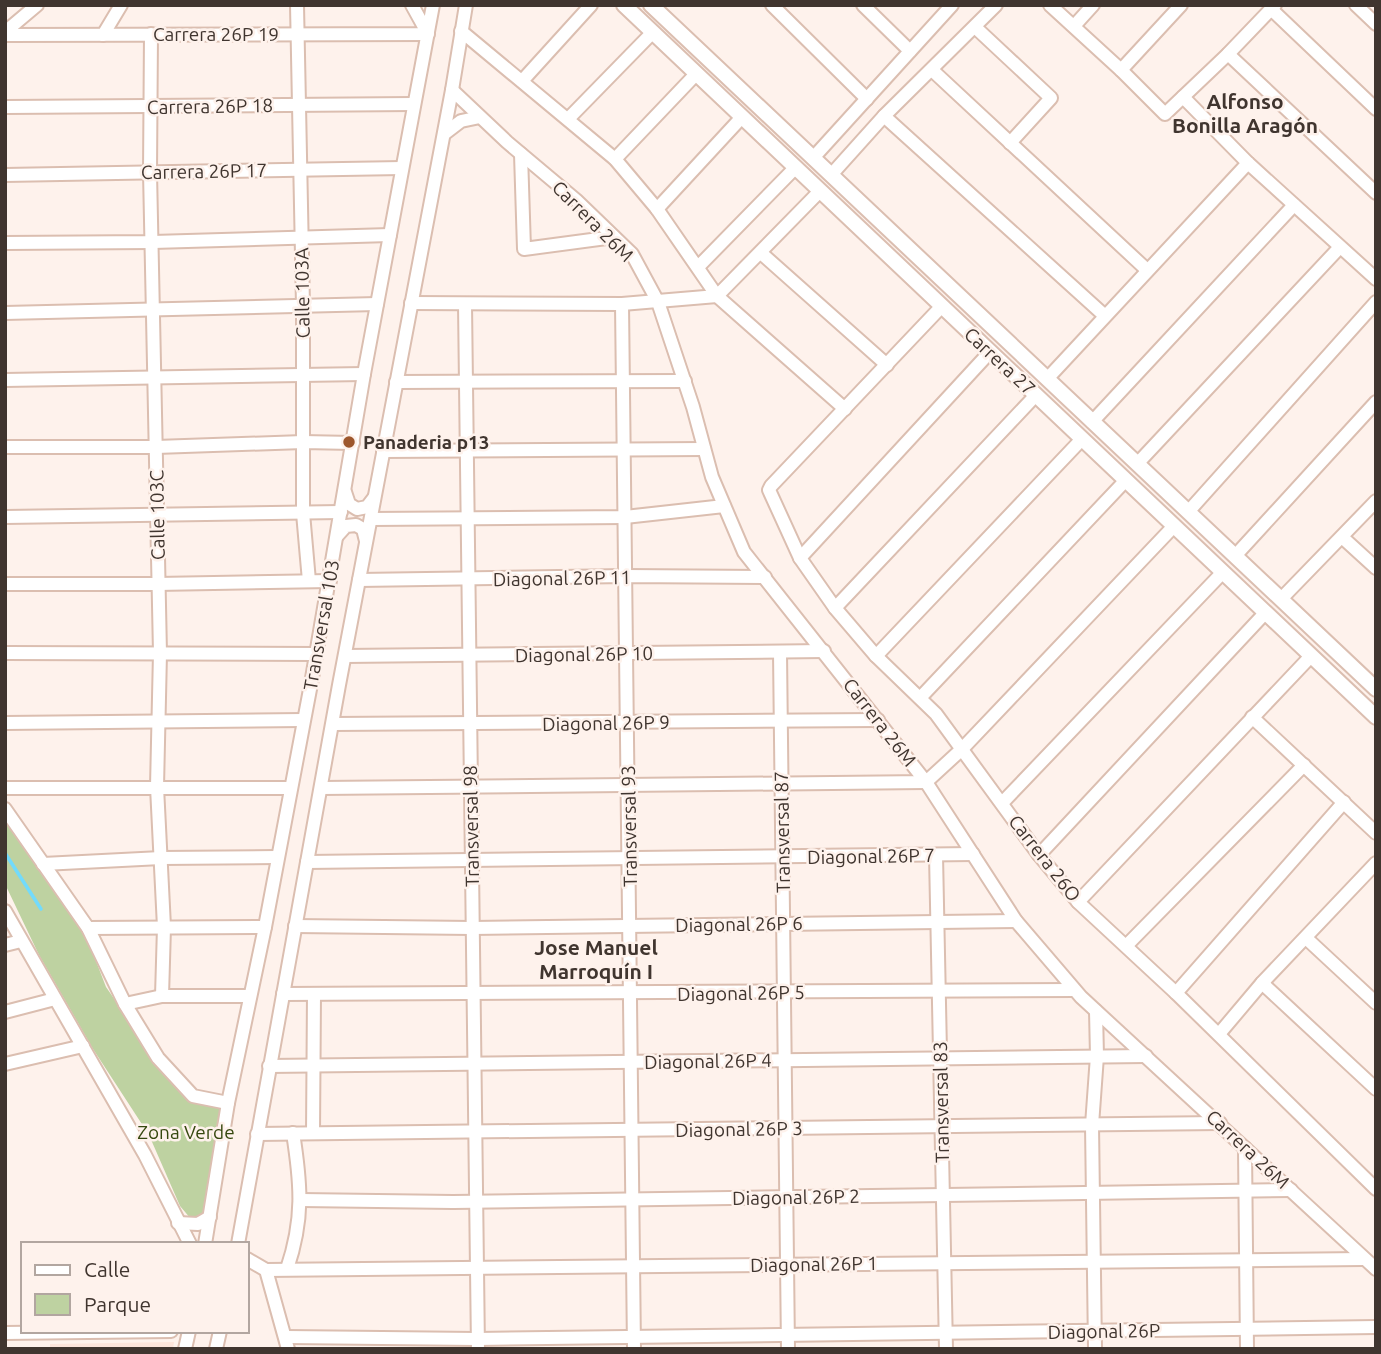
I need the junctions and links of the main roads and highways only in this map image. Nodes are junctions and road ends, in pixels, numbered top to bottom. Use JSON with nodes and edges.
{"nodes":[{"id":1,"x":624,"y":5,"type":"edge"},
{"id":2,"x":651,"y":5,"type":"edge"},
{"id":3,"x":1376,"y":689,"type":"edge"},
{"id":4,"x":1376,"y":717,"type":"edge"}],
"edges":[{"from":1,"to":4,"type":"main road","name":"Carrera 27"},
{"from":2,"to":3,"type":"main road","name":"Carrera 27"}]}
